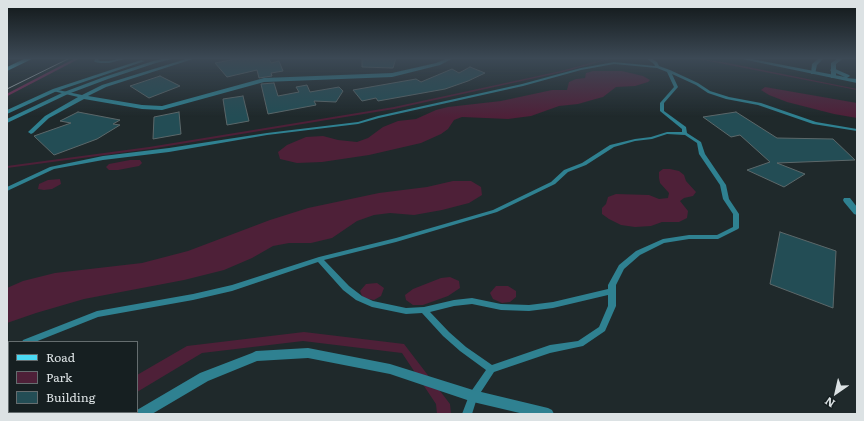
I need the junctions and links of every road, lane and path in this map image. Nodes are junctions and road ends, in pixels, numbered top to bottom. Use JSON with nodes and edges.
{"nodes":[{"id":1,"x":93,"y":78,"type":"edge"},
{"id":2,"x":108,"y":78,"type":"edge"},
{"id":3,"x":131,"y":78,"type":"edge"},
{"id":4,"x":324,"y":78,"type":"edge"},
{"id":5,"x":551,"y":78,"type":"edge"},
{"id":6,"x":672,"y":78,"type":"edge"},
{"id":7,"x":686,"y":78,"type":"edge"},
{"id":8,"x":841,"y":78,"type":"edge"},
{"id":9,"x":857,"y":81,"type":"edge"},
{"id":10,"x":55,"y":90,"type":"junction"},
{"id":11,"x":66,"y":93,"type":"junction"},
{"id":12,"x":82,"y":97,"type":"junction"},
{"id":13,"x":7,"y":112,"type":"edge"},
{"id":14,"x":7,"y":121,"type":"edge"},
{"id":15,"x":857,"y":130,"type":"edge"},
{"id":16,"x":31,"y":132,"type":"dead end"},
{"id":17,"x":685,"y":134,"type":"junction"},
{"id":18,"x":7,"y":189,"type":"edge"},
{"id":19,"x":847,"y":200,"type":"dead end"},
{"id":20,"x":857,"y":212,"type":"edge"},
{"id":21,"x":319,"y":259,"type":"junction"},
{"id":22,"x":612,"y":291,"type":"junction"},
{"id":23,"x":424,"y":310,"type":"junction"},
{"id":24,"x":29,"y":341,"type":"edge"},
{"id":25,"x":491,"y":369,"type":"junction"},
{"id":26,"x":473,"y":396,"type":"junction"},
{"id":27,"x":141,"y":414,"type":"edge"},
{"id":28,"x":467,"y":414,"type":"edge"},
{"id":29,"x":548,"y":414,"type":"edge"}],
"edges":[{"from":1,"to":10,"type":"street"},
{"from":2,"to":11,"type":"street"},
{"from":3,"to":12,"type":"street"},
{"from":4,"to":12,"type":"street"},
{"from":5,"to":18,"type":"lane"},
{"from":6,"to":17,"type":"lane"},
{"from":7,"to":15,"type":"lane"},
{"from":8,"to":9,"type":"street"},
{"from":10,"to":11,"type":"street"},
{"from":10,"to":13,"type":"street"},
{"from":11,"to":12,"type":"street"},
{"from":11,"to":14,"type":"street"},
{"from":12,"to":16,"type":"street"},
{"from":17,"to":21,"type":"lane"},
{"from":17,"to":22,"type":"lane"},
{"from":19,"to":20,"type":"street"},
{"from":21,"to":23,"type":"lane"},
{"from":21,"to":24,"type":"lane"},
{"from":22,"to":23,"type":"lane"},
{"from":22,"to":25,"type":"lane"},
{"from":23,"to":25,"type":"lane"},
{"from":25,"to":26,"type":"lane"},
{"from":26,"to":27,"type":"street"},
{"from":26,"to":28,"type":"lane"},
{"from":26,"to":29,"type":"street"}]}
